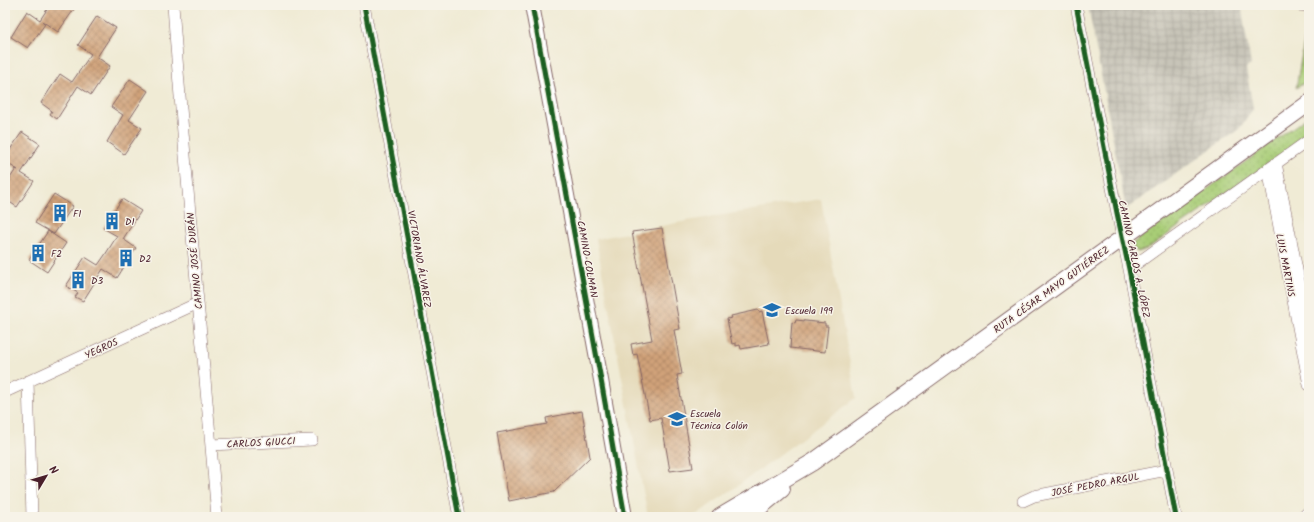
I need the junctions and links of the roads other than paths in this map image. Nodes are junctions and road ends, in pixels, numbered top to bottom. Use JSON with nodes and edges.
{"nodes":[{"id":1,"x":173,"y":5,"type":"edge"},
{"id":2,"x":364,"y":5,"type":"edge"},
{"id":3,"x":532,"y":5,"type":"edge"},
{"id":4,"x":1076,"y":5,"type":"edge"},
{"id":5,"x":1297,"y":5,"type":"edge"},
{"id":6,"x":1309,"y":6,"type":"edge"},
{"id":7,"x":1309,"y":103,"type":"edge"},
{"id":8,"x":1309,"y":140,"type":"edge"},
{"id":9,"x":1272,"y":166,"type":"junction"},
{"id":10,"x":1122,"y":238,"type":"junction"},
{"id":11,"x":1129,"y":268,"type":"junction"},
{"id":12,"x":198,"y":303,"type":"junction"},
{"id":13,"x":1309,"y":331,"type":"edge"},
{"id":14,"x":28,"y":381,"type":"junction"},
{"id":15,"x":1309,"y":384,"type":"edge"},
{"id":16,"x":5,"y":392,"type":"edge"},
{"id":17,"x":312,"y":440,"type":"dead end"},
{"id":18,"x":211,"y":445,"type":"junction"},
{"id":19,"x":813,"y":462,"type":"junction"},
{"id":20,"x":1167,"y":470,"type":"junction"},
{"id":21,"x":1023,"y":501,"type":"dead end"},
{"id":22,"x":1309,"y":511,"type":"edge"},
{"id":23,"x":32,"y":517,"type":"edge"},
{"id":24,"x":217,"y":517,"type":"edge"},
{"id":25,"x":459,"y":517,"type":"edge"},
{"id":26,"x":625,"y":517,"type":"edge"},
{"id":27,"x":720,"y":517,"type":"edge"},
{"id":28,"x":748,"y":517,"type":"edge"},
{"id":29,"x":1176,"y":517,"type":"edge"},
{"id":30,"x":1303,"y":517,"type":"edge"}],
"edges":[{"from":1,"to":12,"type":"street","name":"CAMINO JOSÉ DURÁN"},
{"from":2,"to":25,"type":"street","name":"VICTORIANO ÁLVAREZ"},
{"from":3,"to":26,"type":"street","name":"CAMINO COLMAN"},
{"from":4,"to":10,"type":"street","name":"CAMINO CARLOS A. LÓPEZ"},
{"from":5,"to":6,"type":"street"},
{"from":7,"to":10,"type":"main road","name":"RUTA CÉSAR MAYO GUTIÉRREZ"},
{"from":8,"to":9,"type":"street"},
{"from":9,"to":11,"type":"street"},
{"from":9,"to":13,"type":"street","name":"LUIS MARTINS"},
{"from":9,"to":15,"type":"street","name":"LUIS MARTINS"},
{"from":10,"to":11,"type":"street","name":"CAMINO CARLOS A. LÓPEZ"},
{"from":10,"to":19,"type":"main road","name":"RUTA CÉSAR MAYO GUTIÉRREZ"},
{"from":11,"to":20,"type":"street","name":"CAMINO CARLOS A. LÓPEZ"},
{"from":12,"to":14,"type":"street","name":"YEGROS"},
{"from":12,"to":18,"type":"street","name":"CAMINO JOSÉ DURÁN"},
{"from":14,"to":16,"type":"street","name":"YEGROS"},
{"from":14,"to":23,"type":"street"},
{"from":17,"to":18,"type":"street","name":"CARLOS GIUCCI"},
{"from":18,"to":24,"type":"street","name":"CAMINO JOSÉ DURÁN"},
{"from":19,"to":27,"type":"main road","name":"RUTA CÉSAR MAYO GUTIÉRREZ"},
{"from":19,"to":28,"type":"main road","name":"RUTA CÉSAR MAYO GUTIÉRREZ"},
{"from":20,"to":21,"type":"street","name":"JOSÉ PEDRO ARGUL"},
{"from":20,"to":29,"type":"street","name":"CAMINO CARLOS A. LÓPEZ"},
{"from":22,"to":30,"type":"street"}]}
